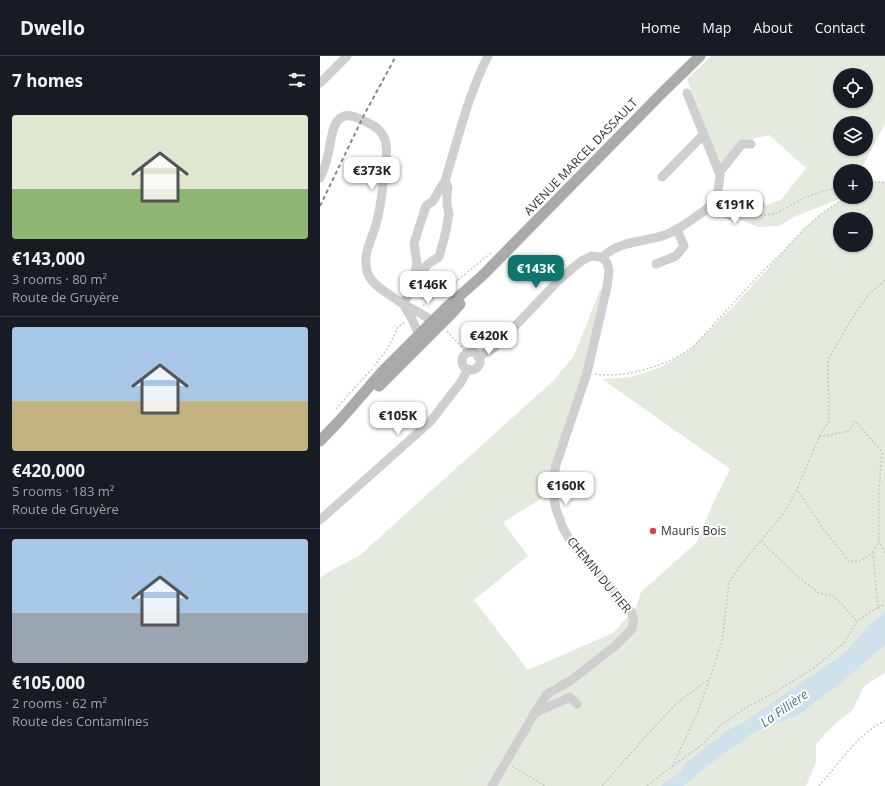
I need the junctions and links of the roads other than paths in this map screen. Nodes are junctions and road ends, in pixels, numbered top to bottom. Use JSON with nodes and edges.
{"nodes":[{"id":1,"x":347,"y":56,"type":"edge"},
{"id":2,"x":488,"y":56,"type":"edge"},
{"id":3,"x":700,"y":56,"type":"edge"},
{"id":4,"x":320,"y":84,"type":"edge"},
{"id":5,"x":686,"y":94,"type":"dead end"},
{"id":6,"x":703,"y":135,"type":"junction"},
{"id":7,"x":751,"y":144,"type":"dead end"},
{"id":8,"x":719,"y":173,"type":"junction"},
{"id":9,"x":662,"y":177,"type":"dead end"},
{"id":10,"x":320,"y":178,"type":"edge"},
{"id":11,"x":445,"y":181,"type":"junction"},
{"id":12,"x":434,"y":202,"type":"junction"},
{"id":13,"x":760,"y":205,"type":"dead end"},
{"id":14,"x":447,"y":206,"type":"junction"},
{"id":15,"x":709,"y":207,"type":"junction"},
{"id":16,"x":677,"y":229,"type":"junction"},
{"id":17,"x":602,"y":258,"type":"junction"},
{"id":18,"x":417,"y":259,"type":"junction"},
{"id":19,"x":430,"y":262,"type":"junction"},
{"id":20,"x":656,"y":264,"type":"dead end"},
{"id":21,"x":482,"y":276,"type":"junction"},
{"id":22,"x":412,"y":289,"type":"junction"},
{"id":23,"x":403,"y":304,"type":"junction"},
{"id":24,"x":436,"y":324,"type":"junction"},
{"id":25,"x":422,"y":338,"type":"junction"},
{"id":26,"x":478,"y":357,"type":"junction"},
{"id":27,"x":468,"y":370,"type":"junction"},
{"id":28,"x":320,"y":442,"type":"edge"},
{"id":29,"x":320,"y":520,"type":"edge"},
{"id":30,"x":577,"y":704,"type":"dead end"},
{"id":31,"x":534,"y":714,"type":"junction"},
{"id":32,"x":492,"y":786,"type":"edge"}],
"edges":[{"from":1,"to":4,"type":"street"},
{"from":2,"to":11,"type":"street"},
{"from":3,"to":21,"type":"main road","name":"AVENUE MARCEL DASSAULT"},
{"from":5,"to":6,"type":"street"},
{"from":6,"to":8,"type":"street"},
{"from":6,"to":9,"type":"street"},
{"from":7,"to":8,"type":"street"},
{"from":8,"to":15,"type":"street"},
{"from":10,"to":23,"type":"street"},
{"from":11,"to":12,"type":"street"},
{"from":11,"to":14,"type":"street"},
{"from":12,"to":14,"type":"street"},
{"from":12,"to":18,"type":"street"},
{"from":13,"to":15,"type":"street"},
{"from":14,"to":19,"type":"street"},
{"from":15,"to":16,"type":"street"},
{"from":16,"to":17,"type":"street"},
{"from":16,"to":20,"type":"street"},
{"from":17,"to":26,"type":"street"},
{"from":17,"to":31,"type":"street","name":"CHEMIN DU FIER"},
{"from":18,"to":19,"type":"street"},
{"from":18,"to":22,"type":"street"},
{"from":19,"to":22,"type":"street"},
{"from":21,"to":24,"type":"main road","name":"AVENUE MARCEL DASSAULT"},
{"from":21,"to":24,"type":"main road","name":"AVENUE MARCEL DASSAULT"},
{"from":22,"to":23,"type":"street"},
{"from":23,"to":24,"type":"street"},
{"from":23,"to":25,"type":"street"},
{"from":24,"to":25,"type":"main road","name":"AVENUE MARCEL DASSAULT"},
{"from":25,"to":28,"type":"main road","name":"AVENUE MARCEL DASSAULT"},
{"from":26,"to":27,"type":"street"},
{"from":26,"to":27,"type":"street"},
{"from":27,"to":29,"type":"street"},
{"from":30,"to":31,"type":"street"},
{"from":31,"to":32,"type":"street"}]}
